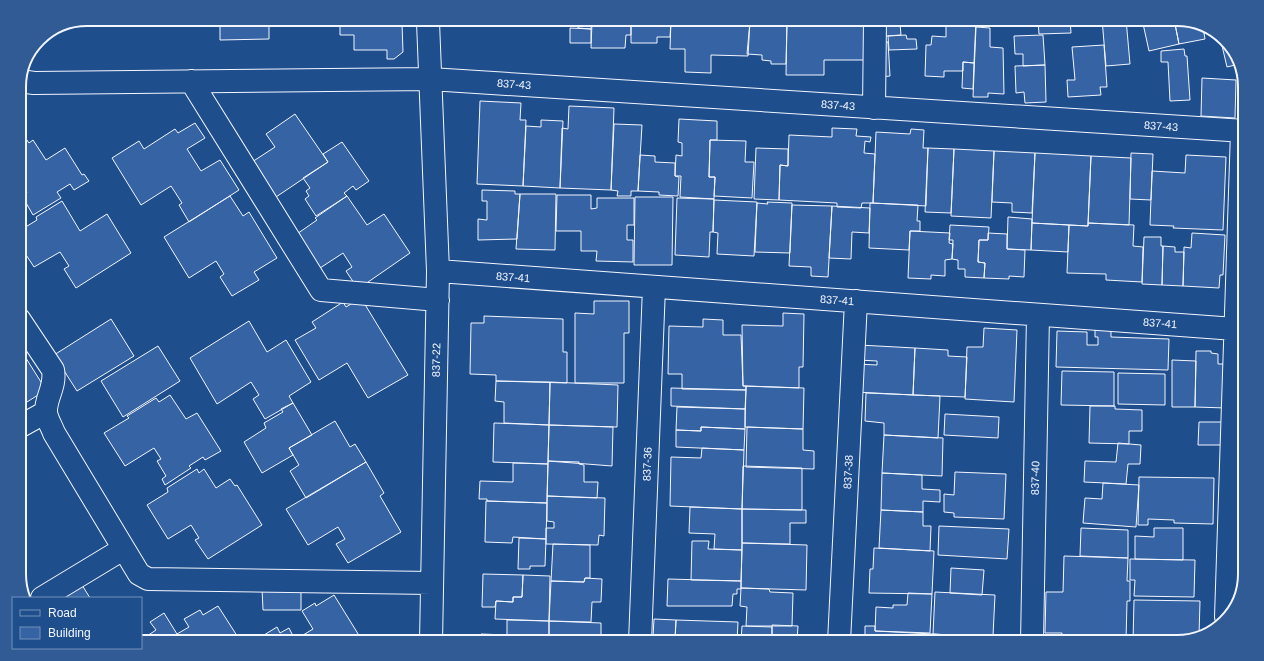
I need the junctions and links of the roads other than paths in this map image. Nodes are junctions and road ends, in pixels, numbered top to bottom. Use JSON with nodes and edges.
{"nodes":[{"id":1,"x":428,"y":26,"type":"edge"},
{"id":2,"x":875,"y":26,"type":"edge"},
{"id":3,"x":430,"y":79,"type":"junction"},
{"id":4,"x":191,"y":81,"type":"junction"},
{"id":5,"x":26,"y":82,"type":"edge"},
{"id":6,"x":874,"y":108,"type":"junction"},
{"id":7,"x":1238,"y":131,"type":"edge"},
{"id":8,"x":1238,"y":255,"type":"edge"},
{"id":9,"x":438,"y":271,"type":"junction"},
{"id":10,"x":654,"y":287,"type":"junction"},
{"id":11,"x":438,"y":300,"type":"junction"},
{"id":12,"x":856,"y":301,"type":"junction"},
{"id":13,"x":1038,"y":315,"type":"junction"},
{"id":14,"x":1235,"y":329,"type":"junction"},
{"id":15,"x":26,"y":330,"type":"edge"},
{"id":16,"x":46,"y":412,"type":"junction"},
{"id":17,"x":26,"y":423,"type":"edge"},
{"id":18,"x":123,"y":549,"type":"junction"},
{"id":19,"x":432,"y":583,"type":"junction"},
{"id":20,"x":44,"y":597,"type":"edge"},
{"id":21,"x":1226,"y":610,"type":"edge"},
{"id":22,"x":431,"y":635,"type":"edge"},
{"id":23,"x":640,"y":635,"type":"edge"},
{"id":24,"x":839,"y":635,"type":"edge"},
{"id":25,"x":1032,"y":635,"type":"edge"}],
"edges":[{"from":1,"to":3,"type":"street","name":"837-22"},
{"from":2,"to":6,"type":"street"},
{"from":3,"to":4,"type":"street","name":"837-43"},
{"from":3,"to":6,"type":"street","name":"837-43"},
{"from":3,"to":9,"type":"street","name":"837-22"},
{"from":4,"to":5,"type":"street","name":"837-43"},
{"from":4,"to":11,"type":"street"},
{"from":6,"to":7,"type":"street","name":"837-43"},
{"from":8,"to":14,"type":"street"},
{"from":9,"to":10,"type":"street","name":"837-41"},
{"from":9,"to":11,"type":"street","name":"837-22"},
{"from":10,"to":12,"type":"street","name":"837-41"},
{"from":10,"to":23,"type":"street","name":"837-36"},
{"from":11,"to":19,"type":"street","name":"837-22"},
{"from":12,"to":13,"type":"street","name":"837-41"},
{"from":12,"to":24,"type":"street","name":"837-38"},
{"from":13,"to":14,"type":"street","name":"837-41"},
{"from":13,"to":25,"type":"street","name":"837-40"},
{"from":14,"to":21,"type":"street"},
{"from":15,"to":16,"type":"street"},
{"from":16,"to":17,"type":"street"},
{"from":16,"to":18,"type":"street"},
{"from":18,"to":19,"type":"street"},
{"from":18,"to":20,"type":"street"},
{"from":19,"to":22,"type":"street","name":"837-22"}]}
